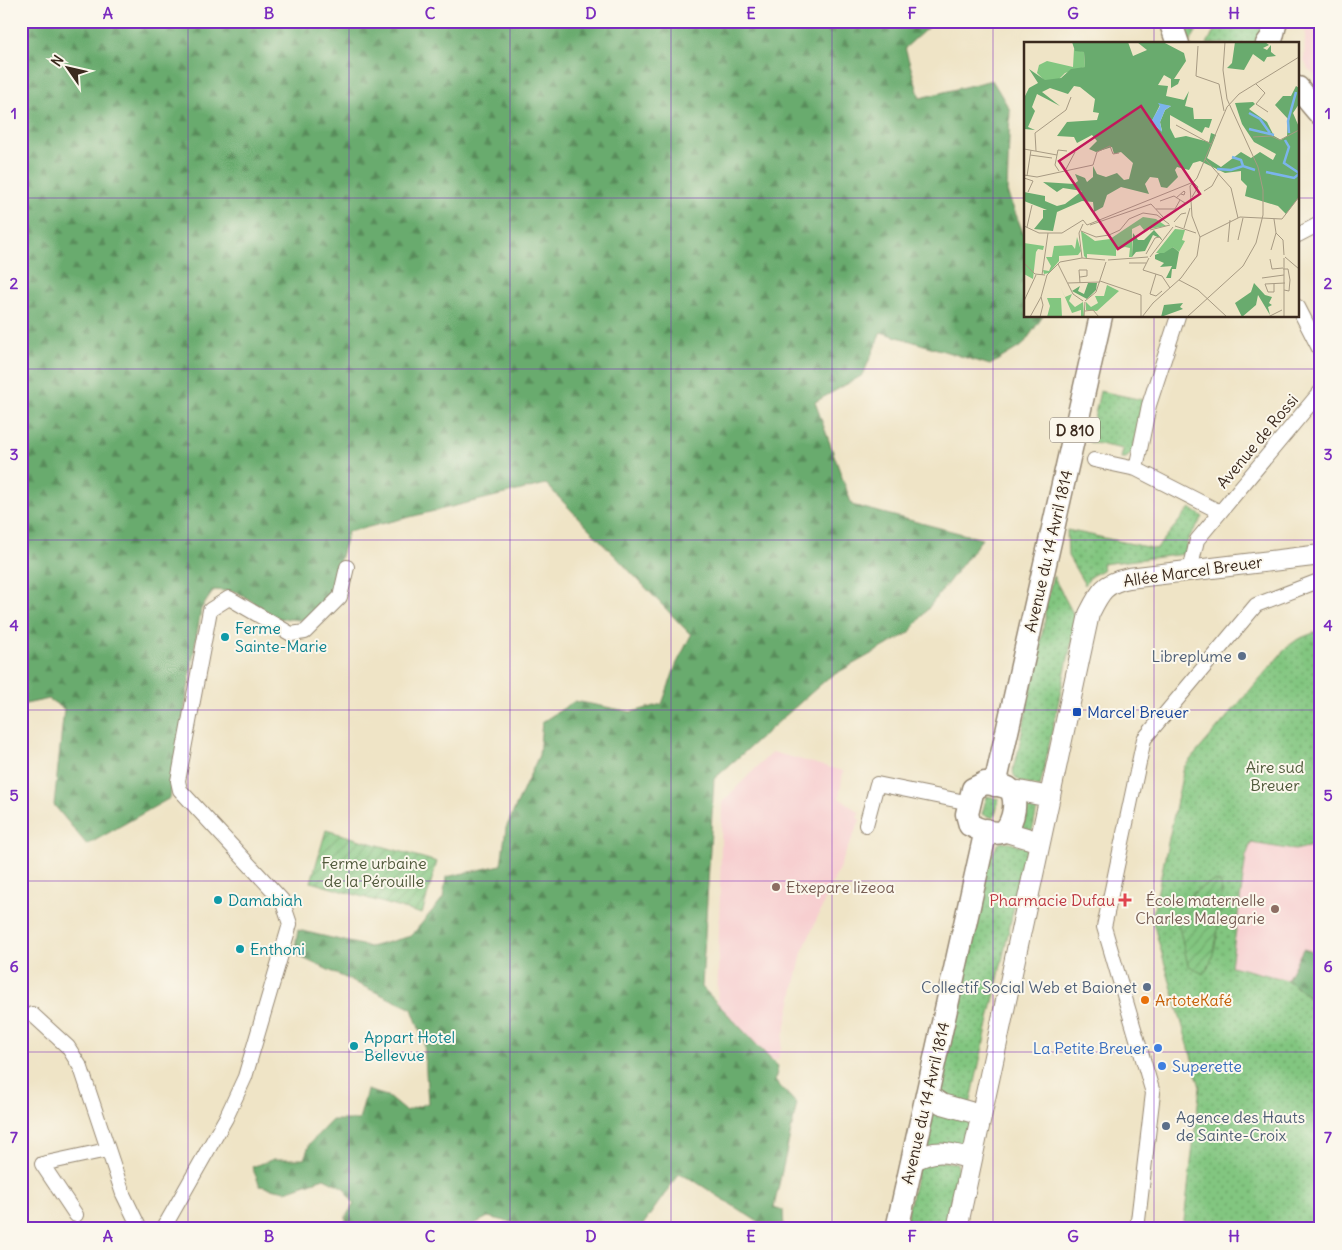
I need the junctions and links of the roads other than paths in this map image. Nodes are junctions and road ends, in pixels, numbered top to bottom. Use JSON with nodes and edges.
{"nodes":[{"id":1,"x":1168,"y":21,"type":"edge"},
{"id":2,"x":1160,"y":42,"type":"edge"},
{"id":3,"x":1177,"y":42,"type":"edge"},
{"id":4,"x":1300,"y":90,"type":"edge"},
{"id":5,"x":1300,"y":103,"type":"edge"},
{"id":6,"x":1320,"y":114,"type":"edge"},
{"id":7,"x":1321,"y":223,"type":"edge"},
{"id":8,"x":1300,"y":234,"type":"edge"},
{"id":9,"x":1300,"y":311,"type":"edge"},
{"id":10,"x":1101,"y":318,"type":"edge"},
{"id":11,"x":1177,"y":318,"type":"edge"},
{"id":12,"x":1321,"y":352,"type":"edge"},
{"id":13,"x":1321,"y":391,"type":"edge"},
{"id":14,"x":1094,"y":460,"type":"dead end"},
{"id":15,"x":1136,"y":469,"type":"junction"},
{"id":16,"x":1220,"y":512,"type":"junction"},
{"id":17,"x":1321,"y":555,"type":"edge"},
{"id":18,"x":347,"y":567,"type":"dead end"},
{"id":19,"x":1190,"y":571,"type":"junction"},
{"id":20,"x":1321,"y":580,"type":"edge"},
{"id":21,"x":1004,"y":789,"type":"junction"},
{"id":22,"x":1050,"y":797,"type":"junction"},
{"id":23,"x":970,"y":802,"type":"junction"},
{"id":24,"x":866,"y":824,"type":"dead end"},
{"id":25,"x":995,"y":831,"type":"junction"},
{"id":26,"x":1040,"y":842,"type":"junction"},
{"id":27,"x":32,"y":1014,"type":"dead end"},
{"id":28,"x":927,"y":1094,"type":"junction"},
{"id":29,"x":981,"y":1116,"type":"junction"},
{"id":30,"x":108,"y":1150,"type":"junction"},
{"id":31,"x":972,"y":1158,"type":"junction"},
{"id":32,"x":913,"y":1161,"type":"junction"},
{"id":33,"x":76,"y":1215,"type":"dead end"},
{"id":34,"x":140,"y":1229,"type":"edge"},
{"id":35,"x":163,"y":1229,"type":"edge"},
{"id":36,"x":897,"y":1229,"type":"edge"},
{"id":37,"x":958,"y":1229,"type":"edge"},
{"id":38,"x":1137,"y":1229,"type":"edge"}],
"edges":[{"from":1,"to":2,"type":"main road"},
{"from":1,"to":3,"type":"main road"},
{"from":4,"to":6,"type":"main road"},
{"from":5,"to":6,"type":"main road"},
{"from":7,"to":8,"type":"street"},
{"from":9,"to":12,"type":"street"},
{"from":10,"to":21,"type":"main road","name":"Avenue du 14 Avril 1814","number":"D 810"},
{"from":11,"to":15,"type":"street"},
{"from":13,"to":16,"type":"street","name":"Avenue de Rossi"},
{"from":14,"to":15,"type":"street","name":"Avenue de Rossi"},
{"from":15,"to":16,"type":"street","name":"Avenue de Rossi"},
{"from":16,"to":19,"type":"street","name":"Avenue de Rossi"},
{"from":17,"to":19,"type":"street","name":"Allée Marcel Breuer"},
{"from":18,"to":35,"type":"street"},
{"from":19,"to":22,"type":"street","name":"Allée Marcel Breuer"},
{"from":20,"to":38,"type":"street"},
{"from":21,"to":22,"type":"street"},
{"from":21,"to":23,"type":"main road"},
{"from":21,"to":25,"type":"main road","name":"Avenue du 14 Avril 1814"},
{"from":22,"to":26,"type":"street","name":"Allée Marcel Breuer"},
{"from":23,"to":24,"type":"street"},
{"from":23,"to":25,"type":"main road"},
{"from":25,"to":26,"type":"street"},
{"from":25,"to":28,"type":"main road","name":"Avenue du 14 Avril 1814"},
{"from":26,"to":29,"type":"street","name":"Allée Marcel Breuer"},
{"from":27,"to":30,"type":"street"},
{"from":28,"to":29,"type":"street"},
{"from":28,"to":32,"type":"main road","name":"Avenue du 14 Avril 1814"},
{"from":29,"to":31,"type":"street","name":"Allée Marcel Breuer"},
{"from":30,"to":33,"type":"street"},
{"from":30,"to":34,"type":"street"},
{"from":31,"to":32,"type":"street"},
{"from":31,"to":37,"type":"street","name":"Allée Marcel Breuer"},
{"from":32,"to":36,"type":"main road","name":"Avenue du 14 Avril 1814"}]}
